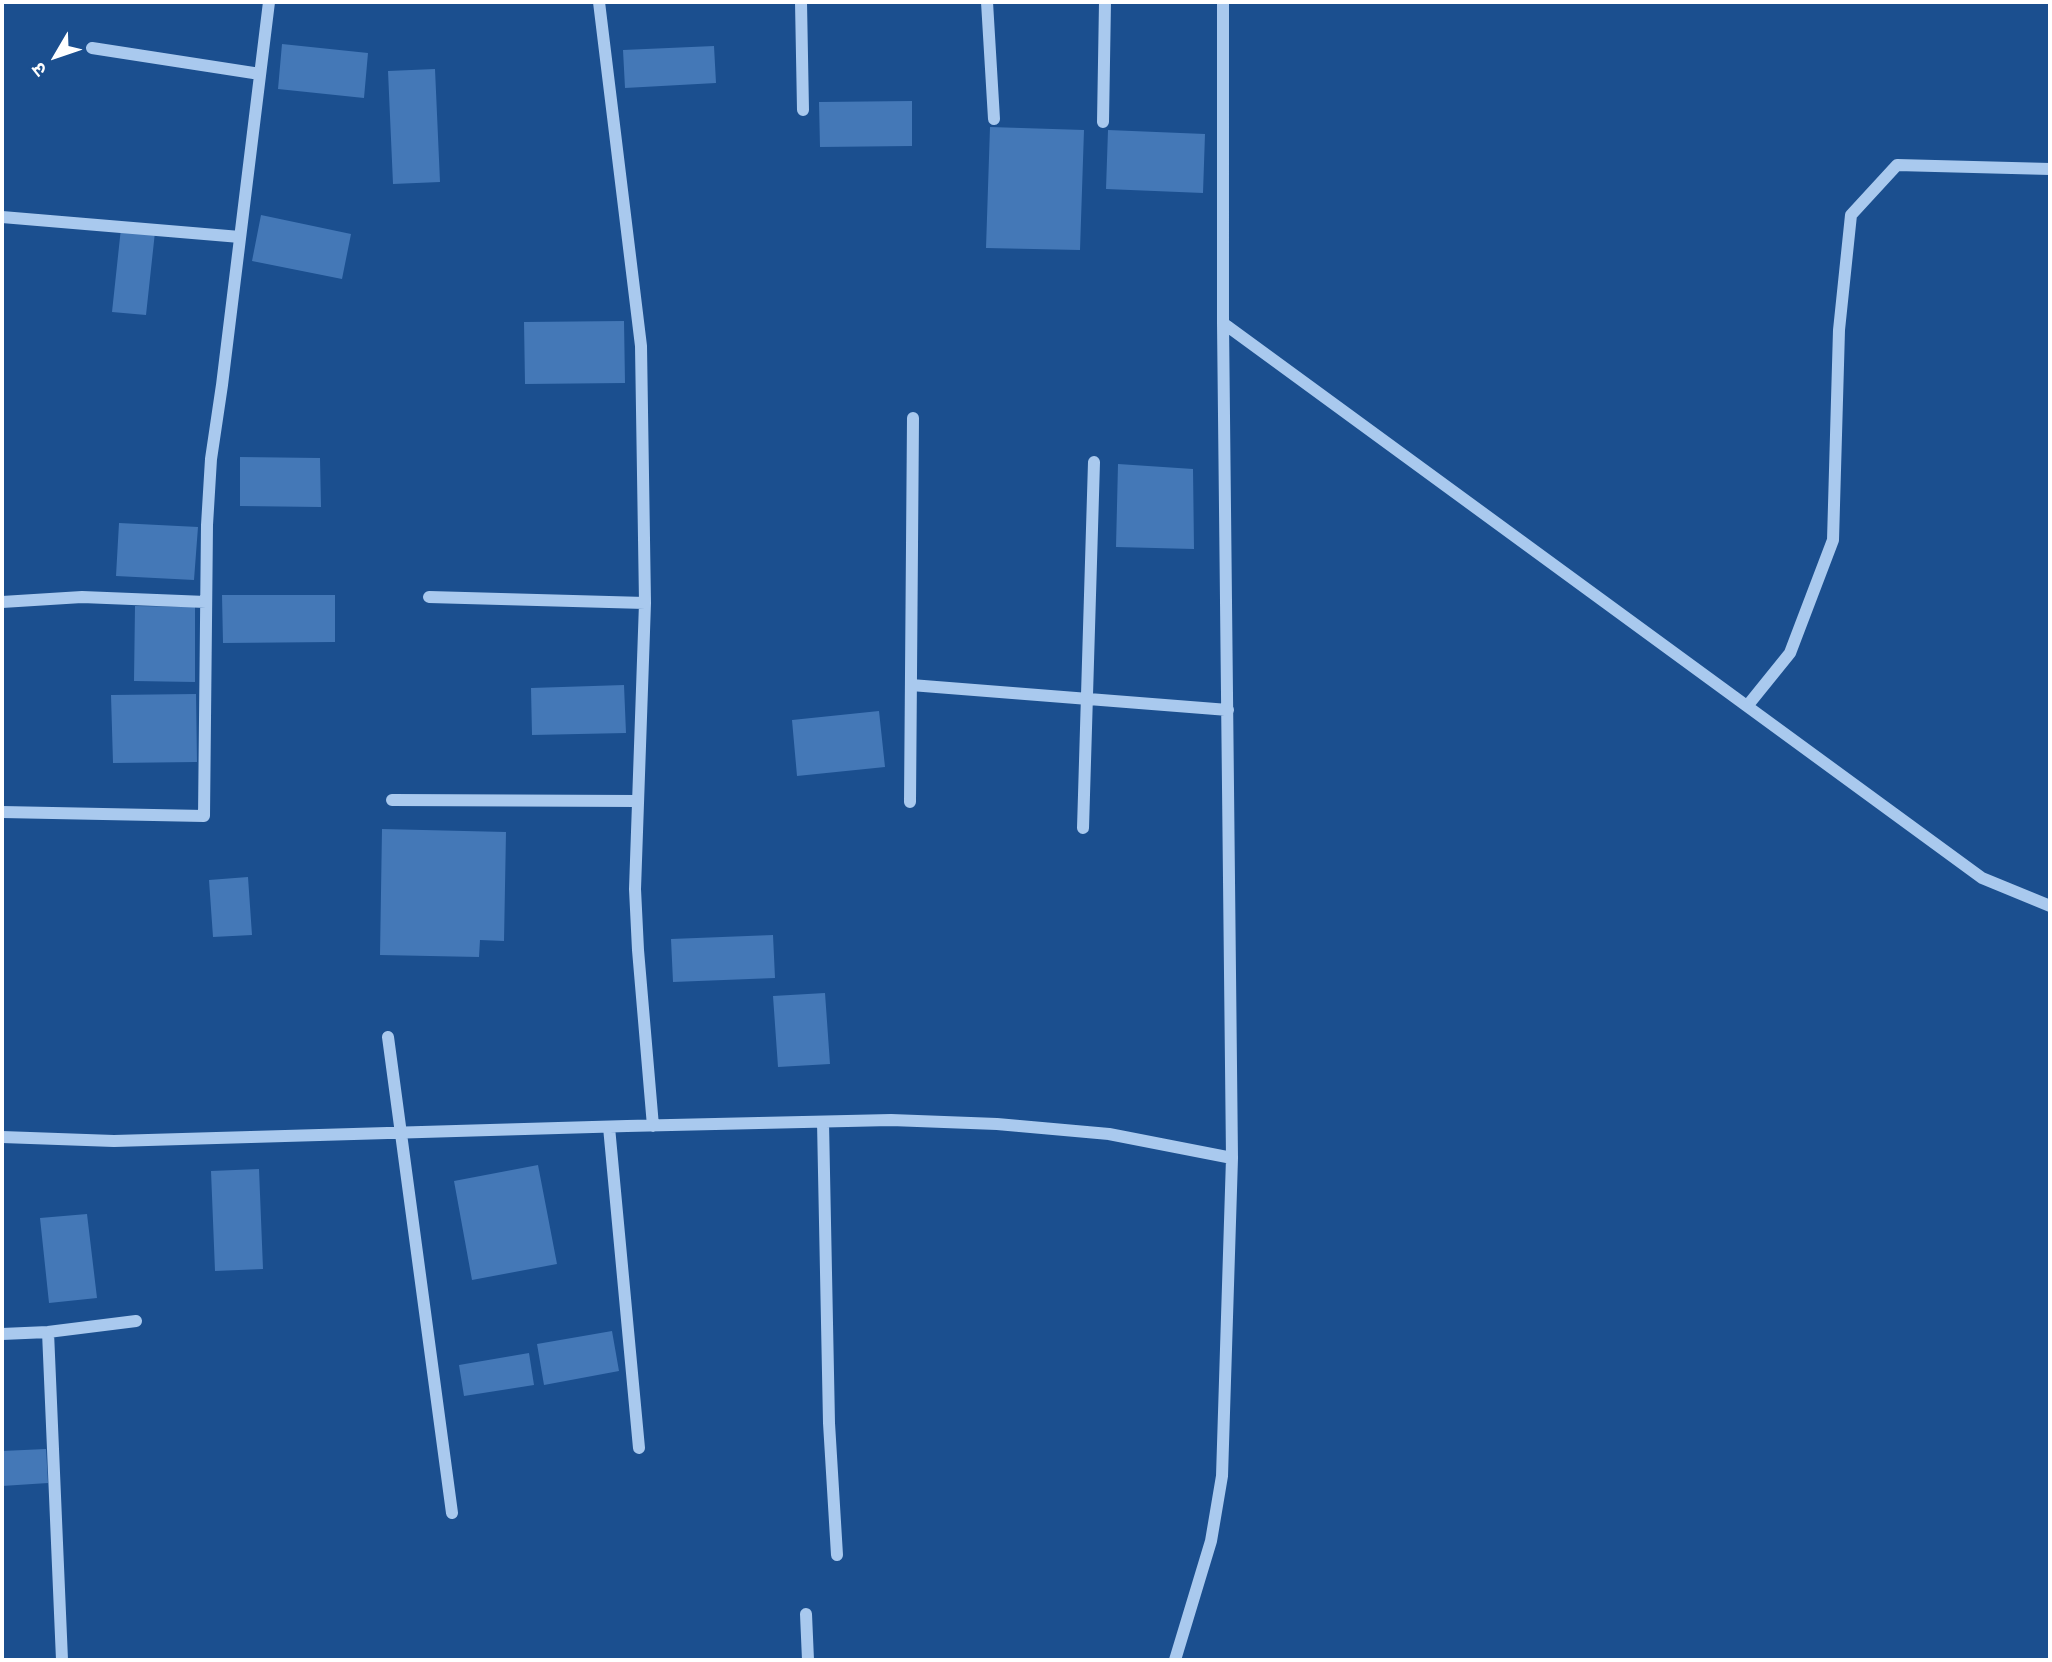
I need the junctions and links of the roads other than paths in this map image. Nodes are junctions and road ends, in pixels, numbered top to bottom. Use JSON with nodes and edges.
{"nodes":[{"id":1,"x":268,"y":2,"type":"edge"},
{"id":2,"x":598,"y":2,"type":"edge"},
{"id":3,"x":801,"y":2,"type":"edge"},
{"id":4,"x":987,"y":2,"type":"edge"},
{"id":5,"x":1105,"y":2,"type":"edge"},
{"id":6,"x":1223,"y":2,"type":"edge"},
{"id":7,"x":92,"y":48,"type":"dead end"},
{"id":8,"x":260,"y":74,"type":"junction"},
{"id":9,"x":803,"y":110,"type":"dead end"},
{"id":10,"x":994,"y":119,"type":"dead end"},
{"id":11,"x":1103,"y":122,"type":"dead end"},
{"id":12,"x":2050,"y":169,"type":"edge"},
{"id":13,"x":2,"y":217,"type":"edge"},
{"id":14,"x":240,"y":237,"type":"junction"},
{"id":15,"x":1223,"y":323,"type":"junction"},
{"id":16,"x":913,"y":418,"type":"dead end"},
{"id":17,"x":1094,"y":462,"type":"dead end"},
{"id":18,"x":429,"y":597,"type":"dead end"},
{"id":19,"x":206,"y":601,"type":"junction"},
{"id":20,"x":2,"y":602,"type":"edge"},
{"id":21,"x":645,"y":603,"type":"junction"},
{"id":22,"x":911,"y":685,"type":"junction"},
{"id":23,"x":1087,"y":699,"type":"junction"},
{"id":24,"x":1748,"y":705,"type":"junction"},
{"id":25,"x":1228,"y":710,"type":"junction"},
{"id":26,"x":392,"y":800,"type":"dead end"},
{"id":27,"x":638,"y":801,"type":"junction"},
{"id":28,"x":910,"y":802,"type":"dead end"},
{"id":29,"x":2,"y":813,"type":"edge"},
{"id":30,"x":1083,"y":828,"type":"dead end"},
{"id":31,"x":2050,"y":906,"type":"edge"},
{"id":32,"x":388,"y":1037,"type":"dead end"},
{"id":33,"x":823,"y":1122,"type":"junction"},
{"id":34,"x":653,"y":1126,"type":"junction"},
{"id":35,"x":609,"y":1127,"type":"junction"},
{"id":36,"x":401,"y":1134,"type":"junction"},
{"id":37,"x":2,"y":1137,"type":"edge"},
{"id":38,"x":1232,"y":1158,"type":"junction"},
{"id":39,"x":136,"y":1321,"type":"dead end"},
{"id":40,"x":48,"y":1332,"type":"junction"},
{"id":41,"x":2,"y":1334,"type":"edge"},
{"id":42,"x":639,"y":1448,"type":"dead end"},
{"id":43,"x":452,"y":1513,"type":"dead end"},
{"id":44,"x":836,"y":1555,"type":"dead end"},
{"id":45,"x":806,"y":1614,"type":"dead end"},
{"id":46,"x":62,"y":1660,"type":"edge"},
{"id":47,"x":808,"y":1660,"type":"edge"},
{"id":48,"x":1175,"y":1660,"type":"edge"}],
"edges":[{"from":1,"to":8,"type":"street"},
{"from":2,"to":21,"type":"street"},
{"from":3,"to":9,"type":"street"},
{"from":4,"to":10,"type":"street"},
{"from":5,"to":11,"type":"street"},
{"from":6,"to":15,"type":"street"},
{"from":7,"to":8,"type":"street"},
{"from":8,"to":14,"type":"street"},
{"from":12,"to":24,"type":"street"},
{"from":13,"to":14,"type":"street"},
{"from":14,"to":19,"type":"street"},
{"from":15,"to":24,"type":"street"},
{"from":15,"to":25,"type":"street"},
{"from":16,"to":22,"type":"street"},
{"from":17,"to":23,"type":"street"},
{"from":18,"to":21,"type":"street"},
{"from":19,"to":20,"type":"street"},
{"from":19,"to":29,"type":"street"},
{"from":21,"to":27,"type":"street"},
{"from":22,"to":23,"type":"street"},
{"from":22,"to":28,"type":"street"},
{"from":23,"to":25,"type":"street"},
{"from":23,"to":30,"type":"street"},
{"from":24,"to":31,"type":"street"},
{"from":25,"to":38,"type":"street"},
{"from":26,"to":27,"type":"street"},
{"from":27,"to":34,"type":"street"},
{"from":32,"to":36,"type":"street"},
{"from":33,"to":34,"type":"street"},
{"from":33,"to":38,"type":"street"},
{"from":33,"to":44,"type":"street"},
{"from":34,"to":35,"type":"street"},
{"from":35,"to":36,"type":"street"},
{"from":35,"to":42,"type":"street"},
{"from":36,"to":37,"type":"street"},
{"from":36,"to":43,"type":"street"},
{"from":38,"to":48,"type":"street"},
{"from":39,"to":40,"type":"street"},
{"from":40,"to":41,"type":"street"},
{"from":40,"to":46,"type":"street"},
{"from":45,"to":47,"type":"street"}]}
